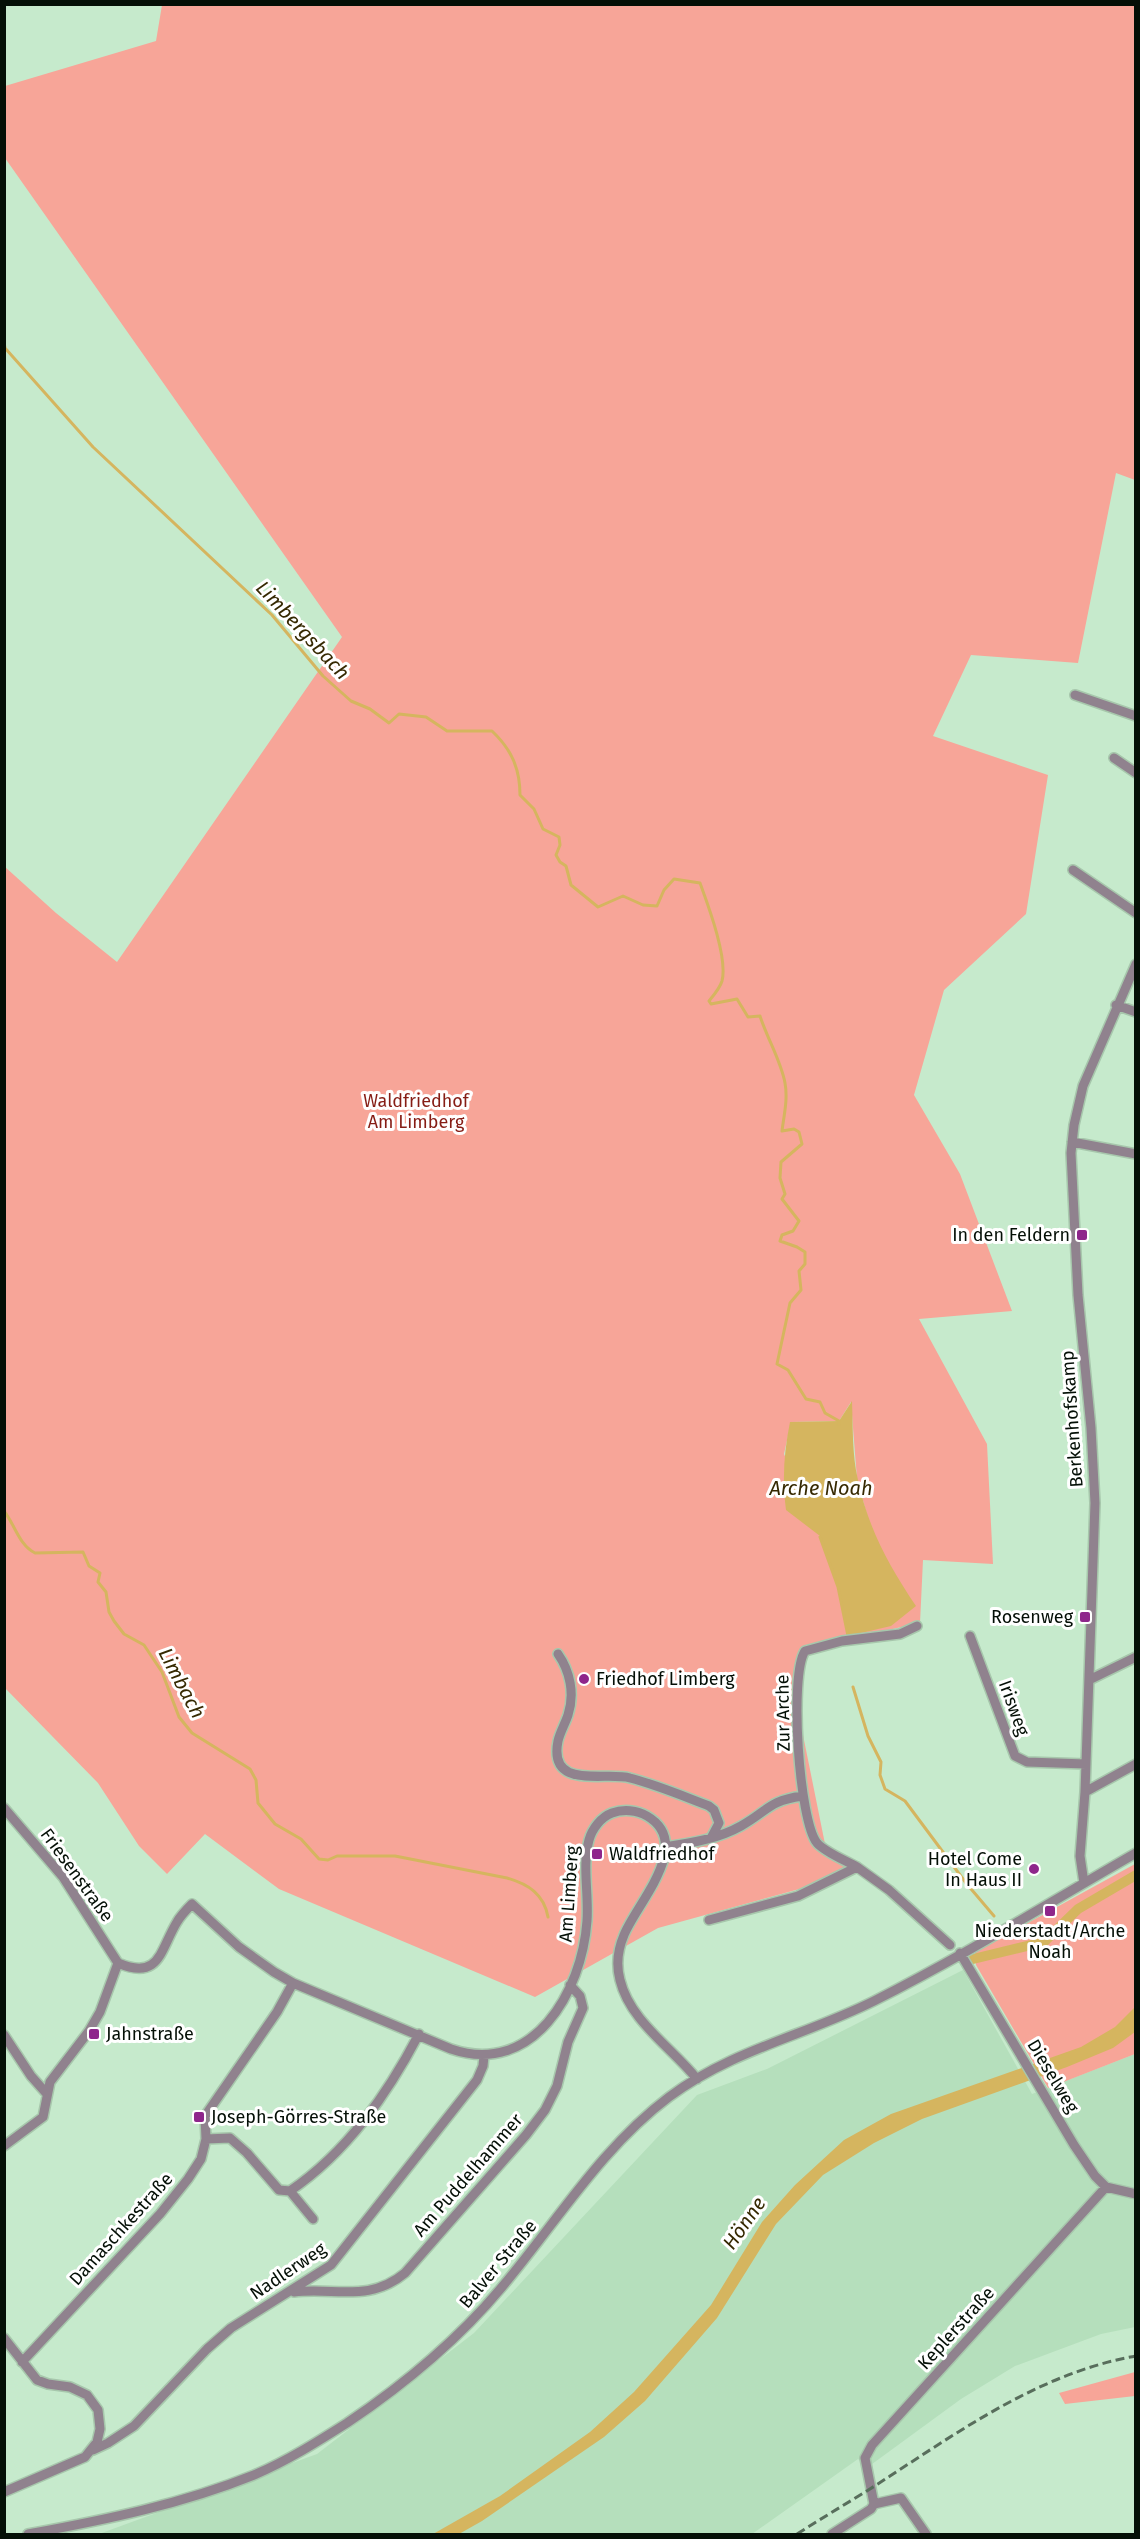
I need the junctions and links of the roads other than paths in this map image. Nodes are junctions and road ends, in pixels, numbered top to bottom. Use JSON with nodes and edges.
{"nodes":[{"id":1,"x":1075,"y":695,"type":"dead end"},
{"id":2,"x":1136,"y":716,"type":"edge"},
{"id":3,"x":1114,"y":758,"type":"dead end"},
{"id":4,"x":1136,"y":773,"type":"edge"},
{"id":5,"x":1073,"y":870,"type":"dead end"},
{"id":6,"x":1136,"y":913,"type":"edge"},
{"id":7,"x":1136,"y":964,"type":"edge"},
{"id":8,"x":1116,"y":1005,"type":"junction"},
{"id":9,"x":1136,"y":1012,"type":"edge"},
{"id":10,"x":1072,"y":1142,"type":"junction"},
{"id":11,"x":1136,"y":1154,"type":"edge"},
{"id":12,"x":917,"y":1626,"type":"dead end"},
{"id":13,"x":970,"y":1636,"type":"dead end"},
{"id":14,"x":558,"y":1654,"type":"dead end"},
{"id":15,"x":1136,"y":1658,"type":"edge"},
{"id":16,"x":1089,"y":1680,"type":"junction"},
{"id":17,"x":1086,"y":1764,"type":"junction"},
{"id":18,"x":1136,"y":1764,"type":"edge"},
{"id":19,"x":1085,"y":1792,"type":"junction"},
{"id":20,"x":802,"y":1796,"type":"junction"},
{"id":21,"x":4,"y":1808,"type":"edge"},
{"id":22,"x":711,"y":1838,"type":"junction"},
{"id":23,"x":665,"y":1847,"type":"junction"},
{"id":24,"x":1136,"y":1853,"type":"edge"},
{"id":25,"x":857,"y":1867,"type":"junction"},
{"id":26,"x":1084,"y":1883,"type":"junction"},
{"id":27,"x":709,"y":1920,"type":"dead end"},
{"id":28,"x":950,"y":1945,"type":"dead end"},
{"id":29,"x":960,"y":1953,"type":"junction"},
{"id":30,"x":118,"y":1963,"type":"junction"},
{"id":31,"x":293,"y":1983,"type":"junction"},
{"id":32,"x":570,"y":1985,"type":"junction"},
{"id":33,"x":419,"y":2034,"type":"junction"},
{"id":34,"x":4,"y":2035,"type":"edge"},
{"id":35,"x":484,"y":2055,"type":"junction"},
{"id":36,"x":697,"y":2079,"type":"junction"},
{"id":37,"x":47,"y":2094,"type":"junction"},
{"id":38,"x":206,"y":2139,"type":"junction"},
{"id":39,"x":4,"y":2146,"type":"edge"},
{"id":40,"x":1106,"y":2187,"type":"junction"},
{"id":41,"x":290,"y":2191,"type":"junction"},
{"id":42,"x":1136,"y":2194,"type":"edge"},
{"id":43,"x":313,"y":2219,"type":"dead end"},
{"id":44,"x":288,"y":2293,"type":"junction"},
{"id":45,"x":4,"y":2338,"type":"edge"},
{"id":46,"x":22,"y":2362,"type":"junction"},
{"id":47,"x":93,"y":2450,"type":"junction"},
{"id":48,"x":4,"y":2492,"type":"edge"},
{"id":49,"x":874,"y":2504,"type":"junction"},
{"id":50,"x":28,"y":2535,"type":"edge"},
{"id":51,"x":832,"y":2535,"type":"edge"},
{"id":52,"x":926,"y":2535,"type":"edge"}],
"edges":[{"from":1,"to":2,"type":"street"},
{"from":3,"to":4,"type":"street"},
{"from":5,"to":6,"type":"street"},
{"from":7,"to":8,"type":"street","name":"Berkenhofskamp"},
{"from":8,"to":9,"type":"street"},
{"from":8,"to":10,"type":"street","name":"Berkenhofskamp"},
{"from":10,"to":11,"type":"street"},
{"from":10,"to":16,"type":"street","name":"Berkenhofskamp"},
{"from":12,"to":20,"type":"street","name":"Zur Arche"},
{"from":13,"to":17,"type":"street","name":"Irisweg"},
{"from":14,"to":22,"type":"street"},
{"from":15,"to":16,"type":"street"},
{"from":16,"to":17,"type":"street","name":"Berkenhofskamp"},
{"from":17,"to":19,"type":"street","name":"Berkenhofskamp"},
{"from":18,"to":19,"type":"street"},
{"from":19,"to":26,"type":"street","name":"Berkenhofskamp"},
{"from":20,"to":22,"type":"street"},
{"from":20,"to":25,"type":"street","name":"Zur Arche"},
{"from":21,"to":30,"type":"street","name":"Friesenstraße"},
{"from":22,"to":23,"type":"street"},
{"from":23,"to":32,"type":"street","name":"Am Limberg"},
{"from":23,"to":36,"type":"street"},
{"from":24,"to":26,"type":"street","name":"Balver Straße"},
{"from":25,"to":27,"type":"street"},
{"from":25,"to":28,"type":"street","name":"Zur Arche"},
{"from":26,"to":29,"type":"street","name":"Balver Straße"},
{"from":29,"to":36,"type":"street","name":"Balver Straße"},
{"from":29,"to":40,"type":"street","name":"Dieselweg"},
{"from":30,"to":31,"type":"street","name":"Am Limberg"},
{"from":30,"to":37,"type":"street"},
{"from":31,"to":33,"type":"street","name":"Am Limberg"},
{"from":31,"to":38,"type":"street","name":"Damaschkestraße"},
{"from":32,"to":35,"type":"street","name":"Am Limberg"},
{"from":32,"to":44,"type":"street","name":"Am Puddelhammer"},
{"from":33,"to":35,"type":"street","name":"Am Limberg"},
{"from":33,"to":41,"type":"street"},
{"from":34,"to":37,"type":"street"},
{"from":35,"to":44,"type":"street","name":"Nadlerweg"},
{"from":36,"to":50,"type":"street","name":"Balver Straße"},
{"from":37,"to":39,"type":"street"},
{"from":38,"to":41,"type":"street"},
{"from":38,"to":46,"type":"street","name":"Damaschkestraße"},
{"from":40,"to":42,"type":"street"},
{"from":40,"to":49,"type":"street","name":"Keplerstraße"},
{"from":41,"to":43,"type":"street"},
{"from":44,"to":47,"type":"street","name":"Nadlerweg"},
{"from":45,"to":46,"type":"street"},
{"from":46,"to":47,"type":"street"},
{"from":47,"to":48,"type":"street","name":"Nadlerweg"},
{"from":49,"to":51,"type":"street"},
{"from":49,"to":52,"type":"street"}]}
